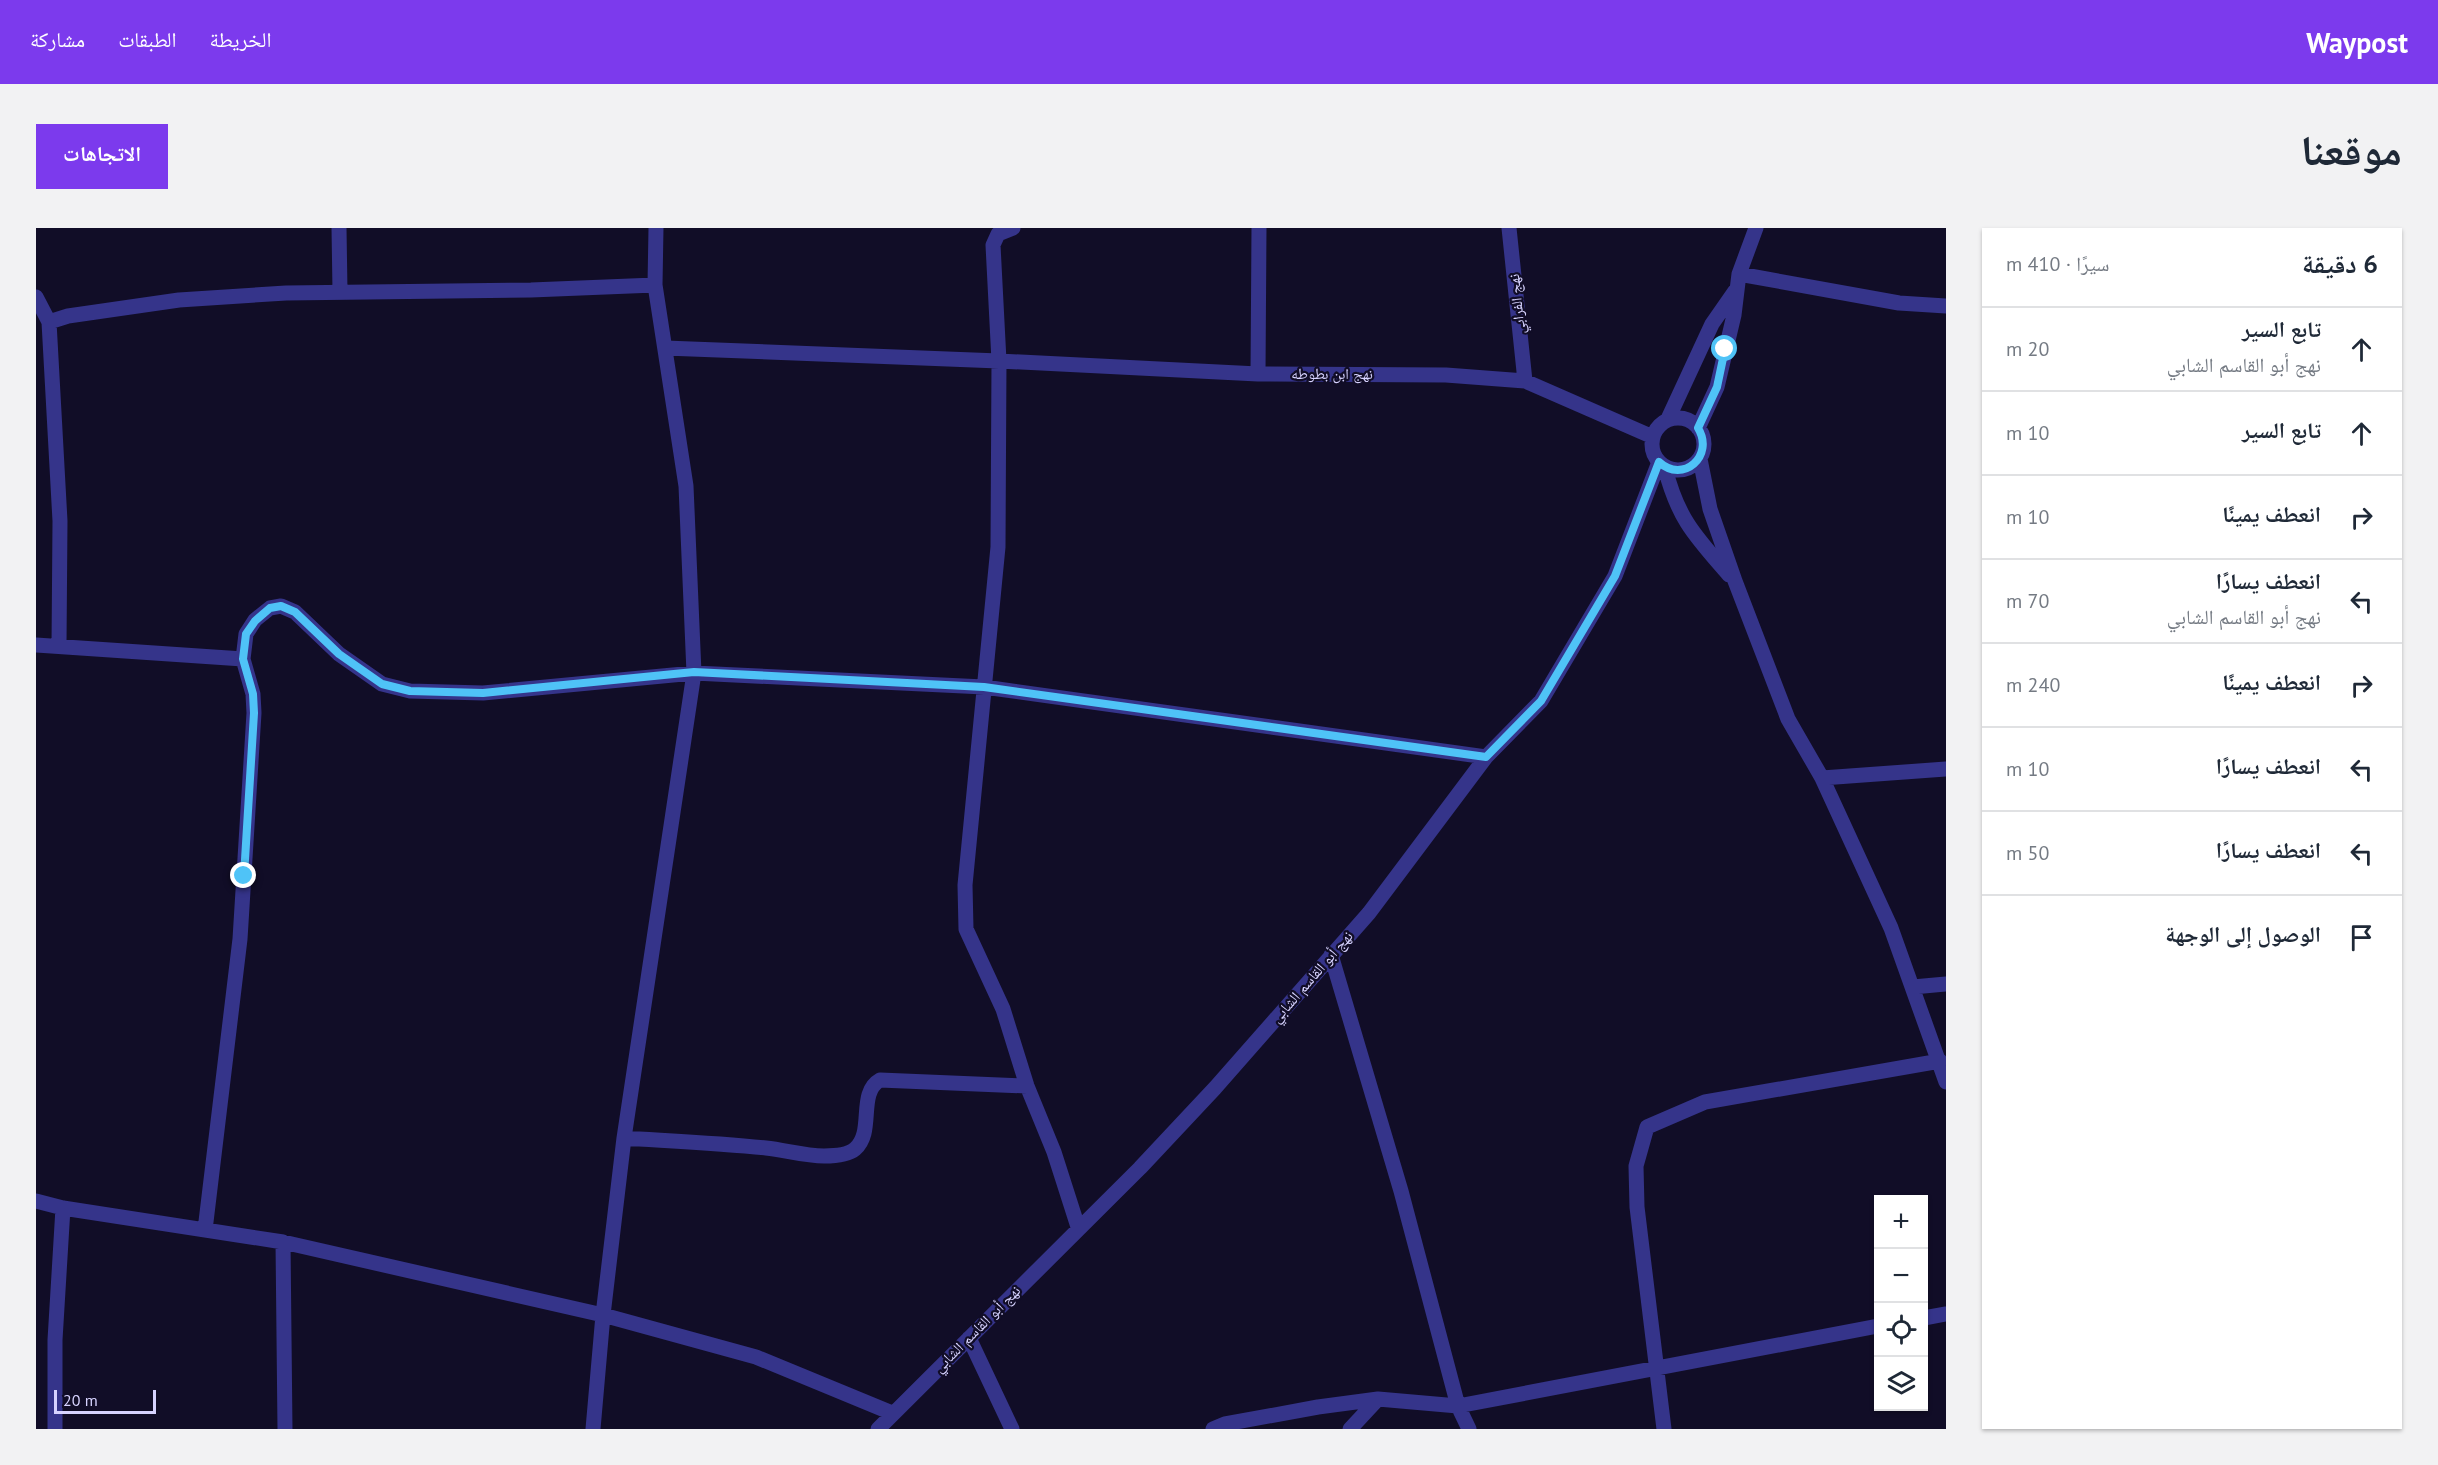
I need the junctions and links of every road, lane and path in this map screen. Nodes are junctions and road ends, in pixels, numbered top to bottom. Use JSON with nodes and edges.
{"nodes":[{"id":1,"x":339,"y":228,"type":"edge"},
{"id":2,"x":656,"y":228,"type":"edge"},
{"id":3,"x":1013,"y":228,"type":"edge"},
{"id":4,"x":1259,"y":228,"type":"edge"},
{"id":5,"x":1509,"y":228,"type":"edge"},
{"id":6,"x":1756,"y":228,"type":"edge"},
{"id":7,"x":1738,"y":281,"type":"junction"},
{"id":8,"x":655,"y":285,"type":"junction"},
{"id":9,"x":340,"y":291,"type":"junction"},
{"id":10,"x":36,"y":297,"type":"edge"},
{"id":11,"x":1946,"y":306,"type":"edge"},
{"id":12,"x":49,"y":322,"type":"junction"},
{"id":13,"x":665,"y":348,"type":"junction"},
{"id":14,"x":999,"y":360,"type":"junction"},
{"id":15,"x":1258,"y":374,"type":"junction"},
{"id":16,"x":1525,"y":381,"type":"junction"},
{"id":17,"x":1668,"y":419,"type":"junction"},
{"id":18,"x":1698,"y":428,"type":"junction"},
{"id":19,"x":1653,"y":437,"type":"junction"},
{"id":20,"x":1700,"y":459,"type":"junction"},
{"id":21,"x":1662,"y":465,"type":"junction"},
{"id":22,"x":1735,"y":582,"type":"junction"},
{"id":23,"x":36,"y":645,"type":"edge"},
{"id":24,"x":59,"y":645,"type":"junction"},
{"id":25,"x":243,"y":659,"type":"junction"},
{"id":26,"x":694,"y":672,"type":"junction"},
{"id":27,"x":984,"y":687,"type":"junction"},
{"id":28,"x":1486,"y":757,"type":"junction"},
{"id":29,"x":1946,"y":769,"type":"edge"},
{"id":30,"x":1822,"y":778,"type":"junction"},
{"id":31,"x":1331,"y":955,"type":"junction"},
{"id":32,"x":1946,"y":984,"type":"edge"},
{"id":33,"x":1912,"y":987,"type":"junction"},
{"id":34,"x":1940,"y":1061,"type":"junction"},
{"id":35,"x":1946,"y":1082,"type":"edge"},
{"id":36,"x":1027,"y":1086,"type":"junction"},
{"id":37,"x":624,"y":1138,"type":"junction"},
{"id":38,"x":36,"y":1201,"type":"edge"},
{"id":39,"x":63,"y":1209,"type":"junction"},
{"id":40,"x":1078,"y":1227,"type":"junction"},
{"id":41,"x":205,"y":1230,"type":"junction"},
{"id":42,"x":283,"y":1242,"type":"junction"},
{"id":43,"x":1946,"y":1314,"type":"edge"},
{"id":44,"x":603,"y":1315,"type":"junction"},
{"id":45,"x":1928,"y":1317,"type":"edge"},
{"id":46,"x":1874,"y":1327,"type":"edge"},
{"id":47,"x":969,"y":1338,"type":"junction"},
{"id":48,"x":1656,"y":1368,"type":"junction"},
{"id":49,"x":1378,"y":1399,"type":"junction"},
{"id":50,"x":1458,"y":1406,"type":"junction"},
{"id":51,"x":892,"y":1413,"type":"junction"},
{"id":52,"x":55,"y":1429,"type":"edge"},
{"id":53,"x":285,"y":1429,"type":"edge"},
{"id":54,"x":593,"y":1429,"type":"edge"},
{"id":55,"x":878,"y":1429,"type":"edge"},
{"id":56,"x":1012,"y":1429,"type":"edge"},
{"id":57,"x":1213,"y":1429,"type":"edge"},
{"id":58,"x":1350,"y":1429,"type":"edge"},
{"id":59,"x":1469,"y":1429,"type":"edge"},
{"id":60,"x":1664,"y":1429,"type":"edge"}],
"edges":[{"from":1,"to":9,"type":"street"},
{"from":2,"to":8,"type":"street"},
{"from":3,"to":14,"type":"street"},
{"from":4,"to":15,"type":"street"},
{"from":5,"to":16,"type":"street","name":"نهج الفرابي"},
{"from":6,"to":7,"type":"street"},
{"from":7,"to":11,"type":"street"},
{"from":7,"to":17,"type":"street"},
{"from":7,"to":18,"type":"street"},
{"from":8,"to":9,"type":"street"},
{"from":8,"to":13,"type":"street"},
{"from":9,"to":12,"type":"street"},
{"from":10,"to":12,"type":"street"},
{"from":12,"to":24,"type":"street"},
{"from":13,"to":14,"type":"street","name":"نهج ابن بطوطه"},
{"from":13,"to":26,"type":"street"},
{"from":14,"to":15,"type":"street","name":"نهج ابن بطوطه"},
{"from":14,"to":27,"type":"street"},
{"from":15,"to":16,"type":"street","name":"نهج ابن بطوطه"},
{"from":16,"to":19,"type":"street","name":"نهج ابن بطوطه"},
{"from":17,"to":18,"type":"street"},
{"from":17,"to":19,"type":"street"},
{"from":18,"to":20,"type":"street"},
{"from":19,"to":21,"type":"street"},
{"from":20,"to":21,"type":"street"},
{"from":20,"to":22,"type":"street"},
{"from":21,"to":22,"type":"street"},
{"from":21,"to":28,"type":"street","name":"نهج أبو القاسم الشابي"},
{"from":22,"to":30,"type":"street"},
{"from":23,"to":24,"type":"street"},
{"from":24,"to":25,"type":"street"},
{"from":25,"to":26,"type":"street"},
{"from":25,"to":41,"type":"street"},
{"from":26,"to":27,"type":"street"},
{"from":26,"to":37,"type":"street"},
{"from":27,"to":28,"type":"street"},
{"from":27,"to":36,"type":"street"},
{"from":28,"to":31,"type":"street","name":"نهج أبو القاسم الشابي"},
{"from":29,"to":30,"type":"street"},
{"from":30,"to":33,"type":"street"},
{"from":31,"to":40,"type":"street","name":"نهج أبو القاسم الشابي"},
{"from":31,"to":50,"type":"street"},
{"from":32,"to":33,"type":"street"},
{"from":33,"to":34,"type":"street"},
{"from":34,"to":35,"type":"street"},
{"from":34,"to":48,"type":"street"},
{"from":36,"to":37,"type":"street"},
{"from":36,"to":40,"type":"street"},
{"from":37,"to":44,"type":"street"},
{"from":38,"to":39,"type":"street"},
{"from":39,"to":41,"type":"street"},
{"from":39,"to":52,"type":"street"},
{"from":40,"to":47,"type":"street","name":"نهج أبو القاسم الشابي"},
{"from":41,"to":42,"type":"street"},
{"from":42,"to":44,"type":"street"},
{"from":42,"to":53,"type":"street"},
{"from":43,"to":45,"type":"street"},
{"from":44,"to":51,"type":"street"},
{"from":44,"to":54,"type":"street"},
{"from":46,"to":48,"type":"street"},
{"from":47,"to":51,"type":"street","name":"نهج أبو القاسم الشابي"},
{"from":47,"to":56,"type":"street"},
{"from":48,"to":50,"type":"street"},
{"from":48,"to":60,"type":"street"},
{"from":49,"to":50,"type":"street"},
{"from":49,"to":57,"type":"street"},
{"from":49,"to":58,"type":"street"},
{"from":50,"to":59,"type":"street"},
{"from":51,"to":55,"type":"street","name":"نهج أبو القاسم الشابي"}]}
